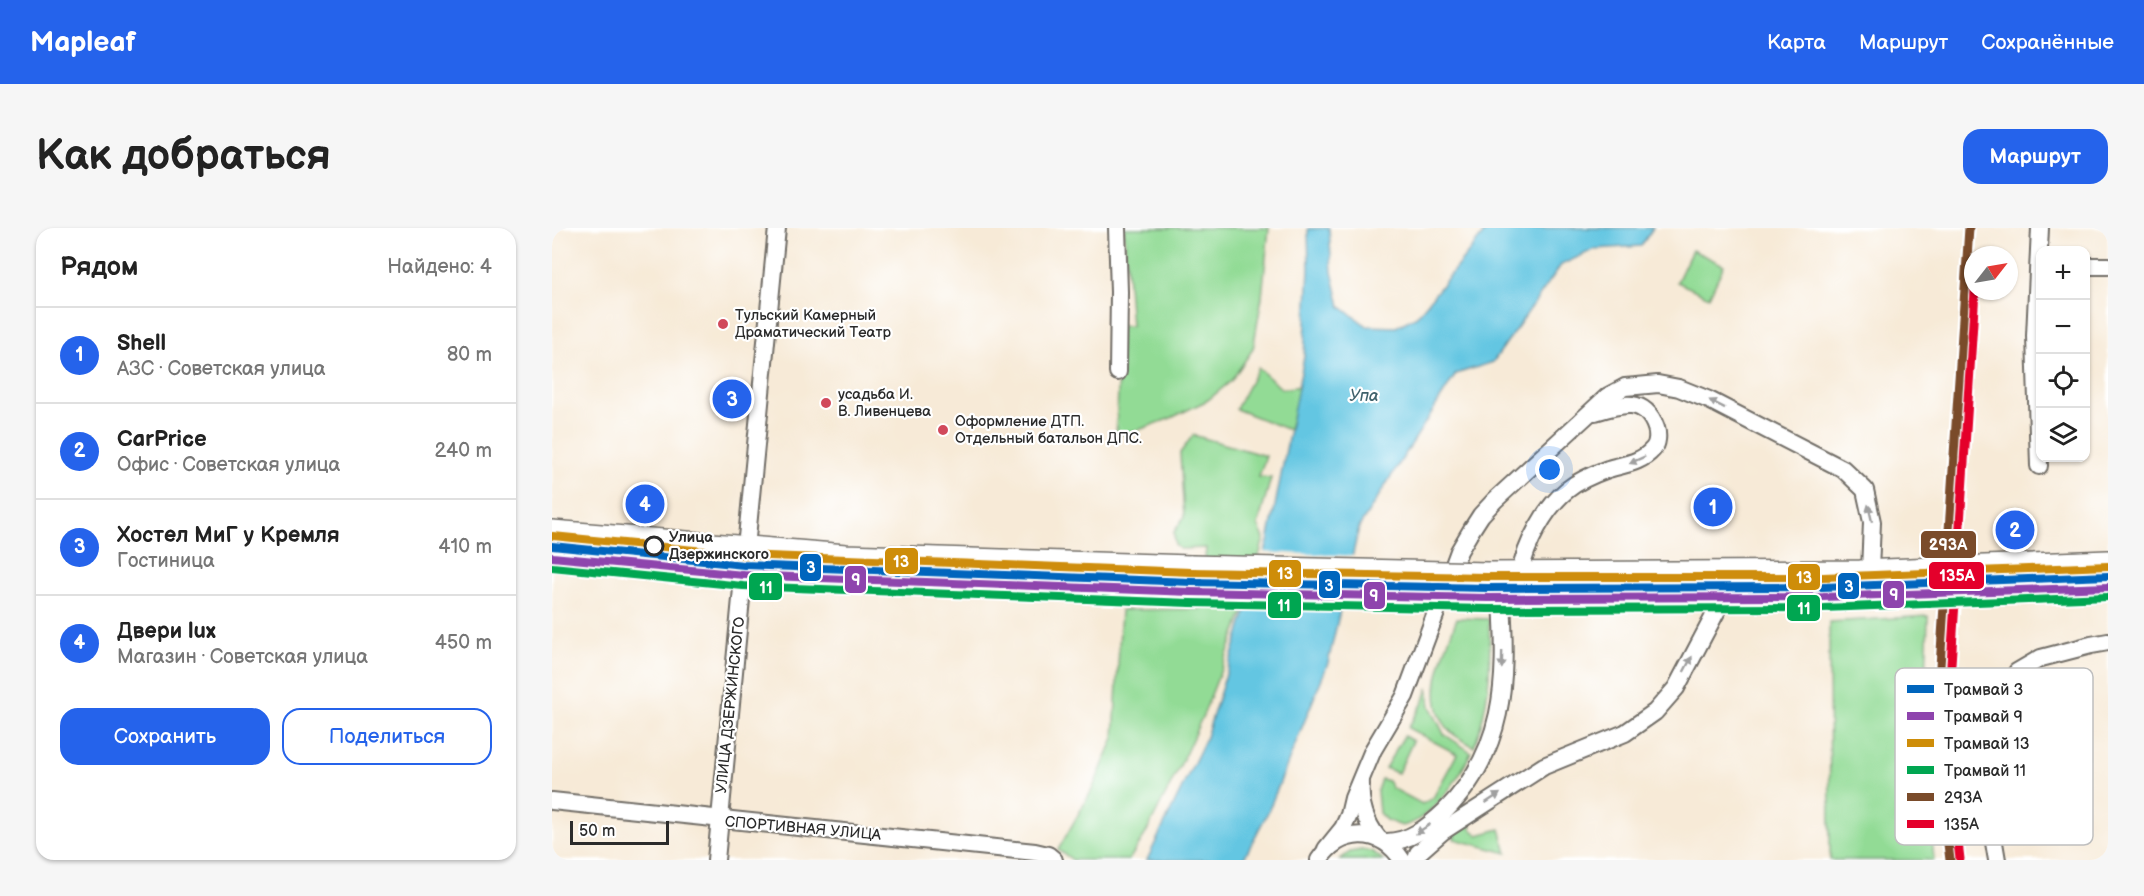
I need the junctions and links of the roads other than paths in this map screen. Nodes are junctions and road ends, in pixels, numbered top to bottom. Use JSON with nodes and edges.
{"nodes":[{"id":1,"x":777,"y":228,"type":"edge"},
{"id":2,"x":1117,"y":228,"type":"edge"},
{"id":3,"x":2040,"y":228,"type":"edge"},
{"id":4,"x":2040,"y":246,"type":"edge"},
{"id":5,"x":2090,"y":266,"type":"edge"},
{"id":6,"x":2108,"y":266,"type":"edge"},
{"id":7,"x":2037,"y":300,"type":"edge"},
{"id":8,"x":1118,"y":372,"type":"dead end"},
{"id":9,"x":1591,"y":413,"type":"junction"},
{"id":10,"x":2039,"y":466,"type":"dead end"},
{"id":11,"x":552,"y":531,"type":"edge"},
{"id":12,"x":746,"y":548,"type":"junction"},
{"id":13,"x":552,"y":560,"type":"edge"},
{"id":14,"x":2108,"y":561,"type":"edge"},
{"id":15,"x":1875,"y":570,"type":"junction"},
{"id":16,"x":1520,"y":573,"type":"junction"},
{"id":17,"x":743,"y":578,"type":"junction"},
{"id":18,"x":2108,"y":585,"type":"edge"},
{"id":19,"x":1723,"y":599,"type":"junction"},
{"id":20,"x":1495,"y":602,"type":"junction"},
{"id":21,"x":2108,"y":642,"type":"edge"},
{"id":22,"x":2024,"y":668,"type":"edge"},
{"id":23,"x":1362,"y":776,"type":"junction"},
{"id":24,"x":552,"y":801,"type":"edge"},
{"id":25,"x":719,"y":820,"type":"junction"},
{"id":26,"x":1382,"y":840,"type":"junction"},
{"id":27,"x":1994,"y":845,"type":"edge"},
{"id":28,"x":1322,"y":855,"type":"edge"},
{"id":29,"x":1054,"y":859,"type":"edge"},
{"id":30,"x":716,"y":860,"type":"edge"},
{"id":31,"x":1402,"y":860,"type":"edge"},
{"id":32,"x":1416,"y":860,"type":"edge"},
{"id":33,"x":1997,"y":860,"type":"edge"}],
"edges":[{"from":1,"to":12,"type":"street","name":"УЛИЦА ДЗЕРЖИНСКОГО"},
{"from":2,"to":8,"type":"street"},
{"from":3,"to":4,"type":"street"},
{"from":5,"to":6,"type":"street"},
{"from":7,"to":10,"type":"street"},
{"from":15,"to":9,"type":"street","one_way":true},
{"from":9,"to":16,"type":"street","one_way":true},
{"from":9,"to":23,"type":"street"},
{"from":11,"to":12,"type":"main road"},
{"from":12,"to":16,"type":"main road","bridge":true},
{"from":12,"to":17,"type":"main road","name":"УЛИЦА ДЗЕРЖИНСКОГО"},
{"from":13,"to":17,"type":"main road"},
{"from":14,"to":15,"type":"main road"},
{"from":15,"to":16,"type":"main road"},
{"from":17,"to":20,"type":"main road","bridge":true},
{"from":17,"to":25,"type":"street","name":"УЛИЦА ДЗЕРЖИНСКОГО"},
{"from":18,"to":19,"type":"main road"},
{"from":19,"to":20,"type":"main road"},
{"from":32,"to":19,"type":"street","one_way":true},
{"from":20,"to":26,"type":"street","one_way":true},
{"from":21,"to":22,"type":"street"},
{"from":23,"to":26,"type":"street"},
{"from":23,"to":28,"type":"street"},
{"from":24,"to":25,"type":"street","name":"СПОРТИВНАЯ УЛИЦА"},
{"from":25,"to":29,"type":"street","name":"СПОРТИВНАЯ УЛИЦА"},
{"from":25,"to":30,"type":"street","name":"УЛИЦА ДЗЕРЖИНСКОГО"},
{"from":26,"to":28,"type":"street"},
{"from":26,"to":31,"type":"street"},
{"from":27,"to":33,"type":"street"}]}
